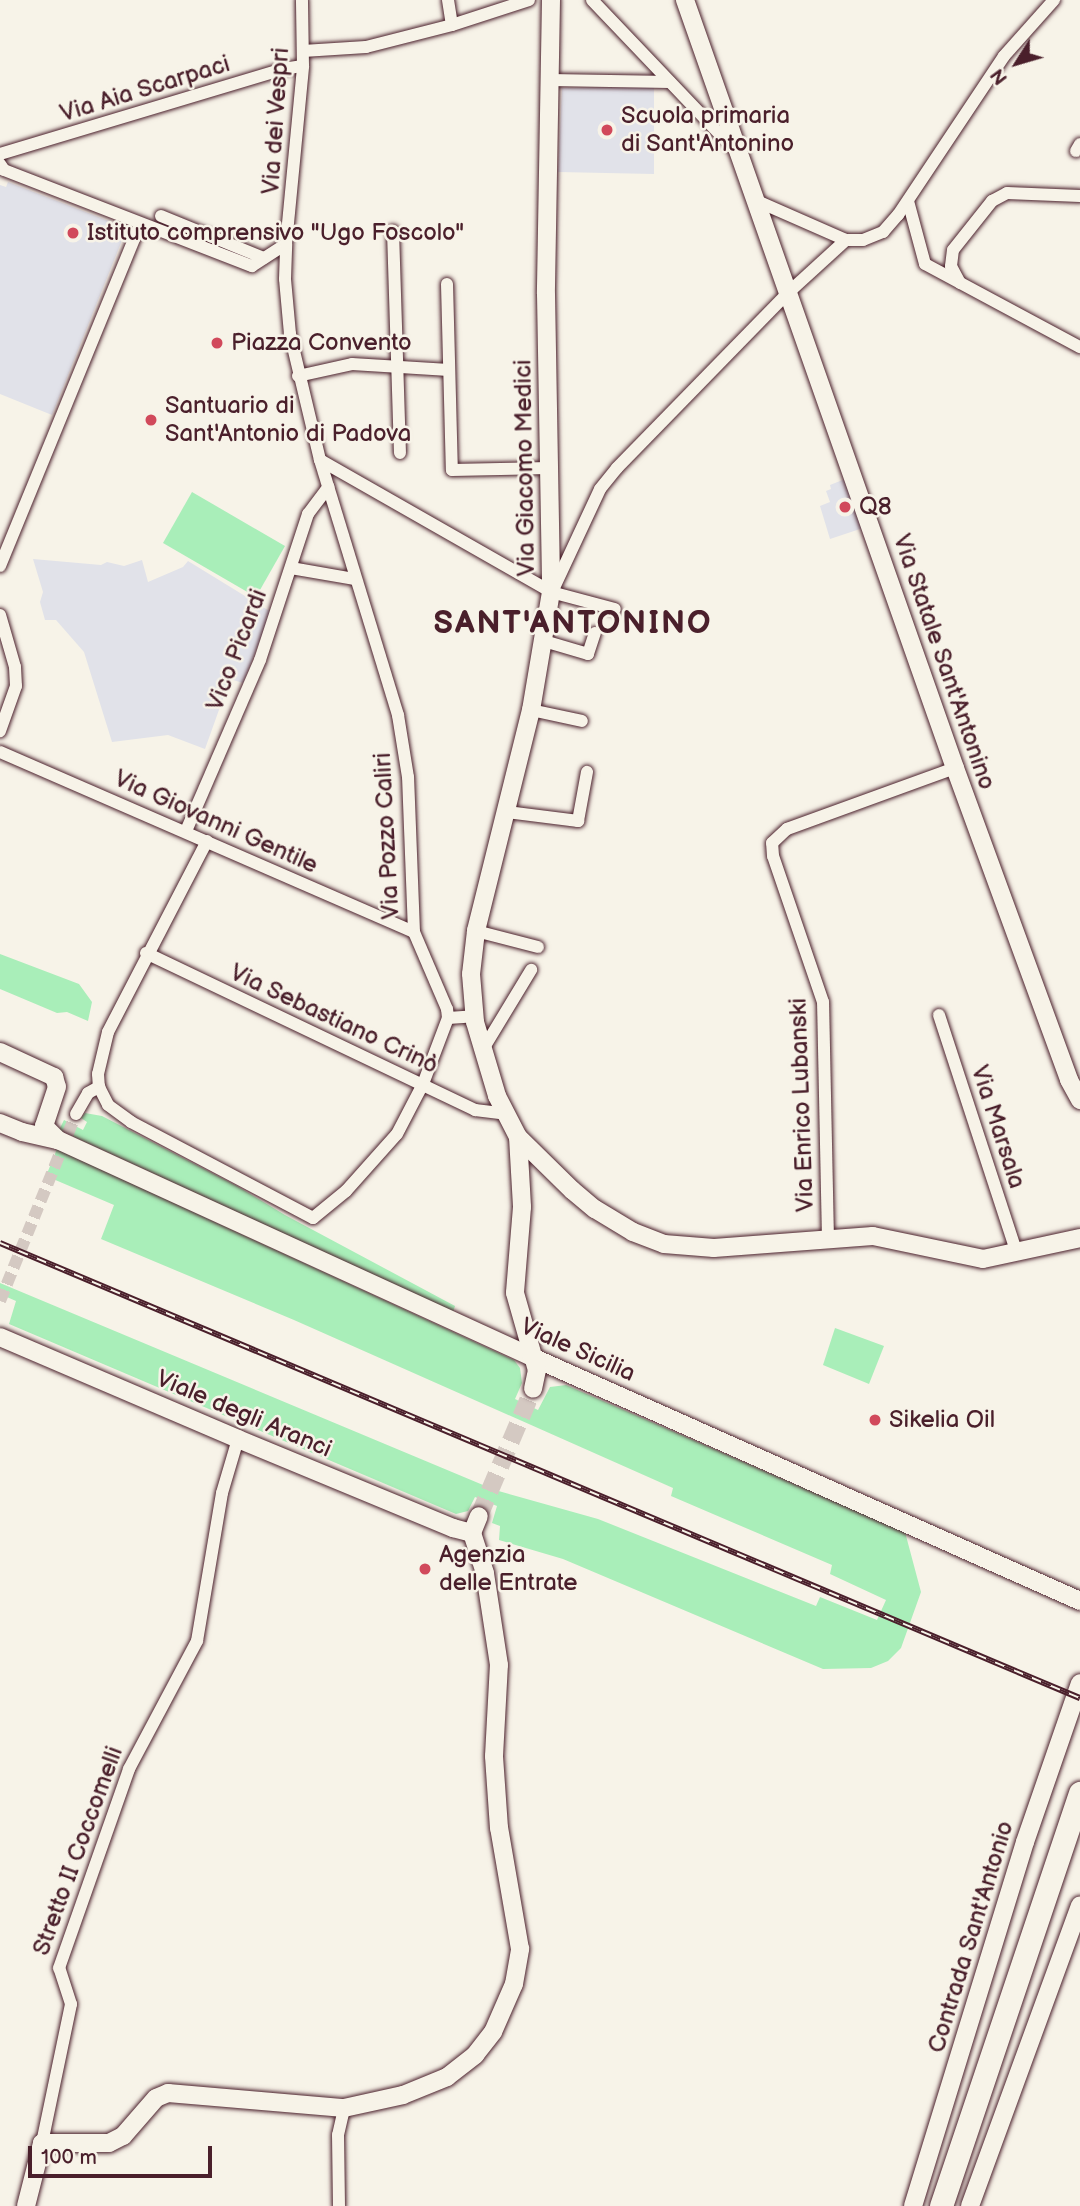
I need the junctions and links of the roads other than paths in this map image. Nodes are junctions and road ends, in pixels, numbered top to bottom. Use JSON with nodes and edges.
{"nodes":[{"id":1,"x":302,"y":0,"type":"edge"},
{"id":2,"x":448,"y":0,"type":"edge"},
{"id":3,"x":529,"y":0,"type":"edge"},
{"id":4,"x":551,"y":0,"type":"edge"},
{"id":5,"x":592,"y":0,"type":"edge"},
{"id":6,"x":685,"y":0,"type":"edge"},
{"id":7,"x":1054,"y":0,"type":"edge"},
{"id":8,"x":452,"y":25,"type":"junction"},
{"id":9,"x":303,"y":51,"type":"junction"},
{"id":10,"x":303,"y":66,"type":"junction"},
{"id":11,"x":550,"y":80,"type":"junction"},
{"id":12,"x":670,"y":82,"type":"junction"},
{"id":13,"x":0,"y":154,"type":"edge"},
{"id":14,"x":742,"y":157,"type":"junction"},
{"id":15,"x":0,"y":164,"type":"edge"},
{"id":16,"x":1080,"y":196,"type":"edge"},
{"id":17,"x":757,"y":201,"type":"junction"},
{"id":18,"x":908,"y":201,"type":"junction"},
{"id":19,"x":161,"y":216,"type":"dead end"},
{"id":20,"x":140,"y":225,"type":"junction"},
{"id":21,"x":393,"y":231,"type":"dead end"},
{"id":22,"x":846,"y":240,"type":"junction"},
{"id":23,"x":286,"y":244,"type":"junction"},
{"id":24,"x":919,"y":245,"type":"junction"},
{"id":25,"x":954,"y":250,"type":"junction"},
{"id":26,"x":264,"y":258,"type":"junction"},
{"id":27,"x":960,"y":283,"type":"junction"},
{"id":28,"x":447,"y":284,"type":"dead end"},
{"id":29,"x":789,"y":292,"type":"junction"},
{"id":30,"x":1080,"y":347,"type":"edge"},
{"id":31,"x":397,"y":367,"type":"junction"},
{"id":32,"x":449,"y":370,"type":"junction"},
{"id":33,"x":298,"y":376,"type":"junction"},
{"id":34,"x":400,"y":453,"type":"dead end"},
{"id":35,"x":320,"y":460,"type":"junction"},
{"id":36,"x":549,"y":468,"type":"junction"},
{"id":37,"x":328,"y":487,"type":"junction"},
{"id":38,"x":0,"y":566,"type":"edge"},
{"id":39,"x":291,"y":568,"type":"junction"},
{"id":40,"x":355,"y":579,"type":"junction"},
{"id":41,"x":551,"y":592,"type":"junction"},
{"id":42,"x":615,"y":609,"type":"dead end"},
{"id":43,"x":0,"y":615,"type":"edge"},
{"id":44,"x":595,"y":633,"type":"dead end"},
{"id":45,"x":544,"y":641,"type":"junction"},
{"id":46,"x":531,"y":710,"type":"junction"},
{"id":47,"x":582,"y":721,"type":"dead end"},
{"id":48,"x":0,"y":731,"type":"edge"},
{"id":49,"x":0,"y":752,"type":"edge"},
{"id":50,"x":955,"y":768,"type":"junction"},
{"id":51,"x":587,"y":772,"type":"dead end"},
{"id":52,"x":507,"y":812,"type":"junction"},
{"id":53,"x":186,"y":831,"type":"junction"},
{"id":54,"x":207,"y":841,"type":"junction"},
{"id":55,"x":476,"y":931,"type":"junction"},
{"id":56,"x":414,"y":932,"type":"junction"},
{"id":57,"x":538,"y":947,"type":"dead end"},
{"id":58,"x":146,"y":953,"type":"junction"},
{"id":59,"x":531,"y":970,"type":"dead end"},
{"id":60,"x":939,"y":1015,"type":"dead end"},
{"id":61,"x":474,"y":1016,"type":"junction"},
{"id":62,"x":447,"y":1018,"type":"junction"},
{"id":63,"x":482,"y":1051,"type":"junction"},
{"id":64,"x":0,"y":1052,"type":"edge"},
{"id":65,"x":424,"y":1084,"type":"junction"},
{"id":66,"x":99,"y":1087,"type":"junction"},
{"id":67,"x":1080,"y":1100,"type":"edge"},
{"id":68,"x":76,"y":1114,"type":"tunnel mouth"},
{"id":69,"x":506,"y":1114,"type":"junction"},
{"id":70,"x":45,"y":1122,"type":"junction"},
{"id":71,"x":0,"y":1123,"type":"edge"},
{"id":72,"x":27,"y":1133,"type":"junction"},
{"id":73,"x":518,"y":1137,"type":"junction"},
{"id":74,"x":58,"y":1140,"type":"junction"},
{"id":75,"x":828,"y":1238,"type":"junction"},
{"id":76,"x":1080,"y":1238,"type":"edge"},
{"id":77,"x":1017,"y":1253,"type":"junction"},
{"id":78,"x":0,"y":1337,"type":"edge"},
{"id":79,"x":532,"y":1357,"type":"junction"},
{"id":80,"x":533,"y":1389,"type":"tunnel mouth"},
{"id":81,"x":238,"y":1439,"type":"junction"},
{"id":82,"x":1080,"y":1601,"type":"edge"},
{"id":83,"x":1080,"y":1683,"type":"edge"},
{"id":84,"x":1080,"y":1793,"type":"edge"},
{"id":85,"x":1080,"y":1905,"type":"edge"},
{"id":86,"x":344,"y":2108,"type":"junction"},
{"id":87,"x":42,"y":2143,"type":"junction"},
{"id":88,"x":26,"y":2206,"type":"edge"},
{"id":89,"x":339,"y":2206,"type":"edge"},
{"id":90,"x":913,"y":2206,"type":"edge"},
{"id":91,"x":941,"y":2206,"type":"edge"},
{"id":92,"x":970,"y":2206,"type":"edge"}],
"edges":[{"from":1,"to":9,"type":"street","name":"Via dei Vespri"},
{"from":2,"to":8,"type":"street"},
{"from":3,"to":8,"type":"street"},
{"from":4,"to":11,"type":"street","name":"Via Giacomo Medici"},
{"from":5,"to":12,"type":"street"},
{"from":6,"to":14,"type":"street","name":"Via Statale Sant'Antonino"},
{"from":7,"to":18,"type":"street"},
{"from":8,"to":9,"type":"street"},
{"from":9,"to":10,"type":"street","name":"Via dei Vespri"},
{"from":10,"to":13,"type":"street","name":"Via Aia Scarpaci"},
{"from":10,"to":23,"type":"street","name":"Via dei Vespri"},
{"from":11,"to":12,"type":"street"},
{"from":11,"to":36,"type":"street","name":"Via Giacomo Medici"},
{"from":12,"to":14,"type":"street"},
{"from":14,"to":17,"type":"street","name":"Via Statale Sant'Antonino"},
{"from":15,"to":20,"type":"street"},
{"from":16,"to":25,"type":"street"},
{"from":17,"to":22,"type":"street"},
{"from":17,"to":29,"type":"street","name":"Via Statale Sant'Antonino"},
{"from":18,"to":22,"type":"street"},
{"from":18,"to":24,"type":"street"},
{"from":19,"to":26,"type":"street"},
{"from":20,"to":26,"type":"street"},
{"from":20,"to":38,"type":"street"},
{"from":21,"to":31,"type":"street"},
{"from":22,"to":29,"type":"street"},
{"from":23,"to":26,"type":"street"},
{"from":23,"to":33,"type":"street"},
{"from":24,"to":25,"type":"street"},
{"from":24,"to":27,"type":"street"},
{"from":25,"to":27,"type":"street"},
{"from":27,"to":30,"type":"street"},
{"from":28,"to":32,"type":"street"},
{"from":29,"to":41,"type":"street"},
{"from":29,"to":50,"type":"street","name":"Via Statale Sant'Antonino"},
{"from":31,"to":32,"type":"street"},
{"from":31,"to":33,"type":"street"},
{"from":31,"to":34,"type":"street"},
{"from":32,"to":36,"type":"street"},
{"from":33,"to":35,"type":"street"},
{"from":35,"to":37,"type":"street","name":"Via Pozzo Caliri"},
{"from":35,"to":41,"type":"street"},
{"from":36,"to":41,"type":"street","name":"Via Giacomo Medici"},
{"from":37,"to":39,"type":"street","name":"Vico Picardi"},
{"from":37,"to":40,"type":"street","name":"Via Pozzo Caliri"},
{"from":39,"to":40,"type":"street"},
{"from":39,"to":53,"type":"street","name":"Vico Picardi"},
{"from":40,"to":56,"type":"street","name":"Via Pozzo Caliri"},
{"from":41,"to":42,"type":"street"},
{"from":41,"to":45,"type":"street","name":"Via Giacomo Medici"},
{"from":43,"to":48,"type":"street"},
{"from":44,"to":45,"type":"street"},
{"from":45,"to":46,"type":"street","name":"Via Giacomo Medici"},
{"from":46,"to":47,"type":"street"},
{"from":46,"to":52,"type":"street","name":"Via Giacomo Medici"},
{"from":49,"to":53,"type":"street","name":"Via Giovanni Gentile"},
{"from":50,"to":67,"type":"street","name":"Via Statale Sant'Antonino"},
{"from":50,"to":75,"type":"street","name":"Via Enrico Lubanski"},
{"from":51,"to":52,"type":"street"},
{"from":52,"to":55,"type":"street","name":"Via Giacomo Medici"},
{"from":53,"to":54,"type":"street","name":"Via Giovanni Gentile"},
{"from":54,"to":56,"type":"street","name":"Via Giovanni Gentile"},
{"from":54,"to":58,"type":"street"},
{"from":55,"to":57,"type":"street"},
{"from":55,"to":61,"type":"street","name":"Via Giacomo Medici"},
{"from":56,"to":62,"type":"street","name":"Via Pozzo Caliri"},
{"from":58,"to":65,"type":"street","name":"Via Sebastiano Crinò"},
{"from":58,"to":66,"type":"street"},
{"from":59,"to":63,"type":"street"},
{"from":60,"to":77,"type":"street","name":"Via Marsala"},
{"from":61,"to":62,"type":"street"},
{"from":61,"to":63,"type":"street","name":"Via Giacomo Medici"},
{"from":62,"to":65,"type":"street"},
{"from":63,"to":69,"type":"street","name":"Via Giacomo Medici"},
{"from":64,"to":70,"type":"street"},
{"from":65,"to":66,"type":"street"},
{"from":65,"to":69,"type":"street","name":"Via Sebastiano Crinò"},
{"from":66,"to":68,"type":"street"},
{"from":69,"to":73,"type":"street","name":"Via Giacomo Medici"},
{"from":70,"to":72,"type":"street"},
{"from":70,"to":74,"type":"street","name":"Viale Sicilia"},
{"from":71,"to":72,"type":"street","name":"Viale Sicilia"},
{"from":72,"to":74,"type":"street","name":"Viale Sicilia"},
{"from":73,"to":75,"type":"street","name":"Via Giacomo Medici"},
{"from":73,"to":79,"type":"street"},
{"from":74,"to":79,"type":"street","name":"Viale Sicilia"},
{"from":75,"to":77,"type":"street","name":"Via Giacomo Medici"},
{"from":76,"to":77,"type":"street","name":"Via Giacomo Medici"},
{"from":78,"to":81,"type":"street","name":"Viale degli Aranci"},
{"from":79,"to":80,"type":"street"},
{"from":79,"to":82,"type":"street","name":"Viale Sicilia"},
{"from":81,"to":86,"type":"street","name":"Viale degli Aranci"},
{"from":81,"to":87,"type":"street","name":"Stretto II Coccomelli"},
{"from":83,"to":90,"type":"street","name":"Contrada Sant'Antonio"},
{"from":84,"to":91,"type":"highway"},
{"from":85,"to":92,"type":"street"},
{"from":86,"to":87,"type":"street"},
{"from":86,"to":89,"type":"street"},
{"from":87,"to":88,"type":"street","name":"Stretto II Coccomelli"}]}
